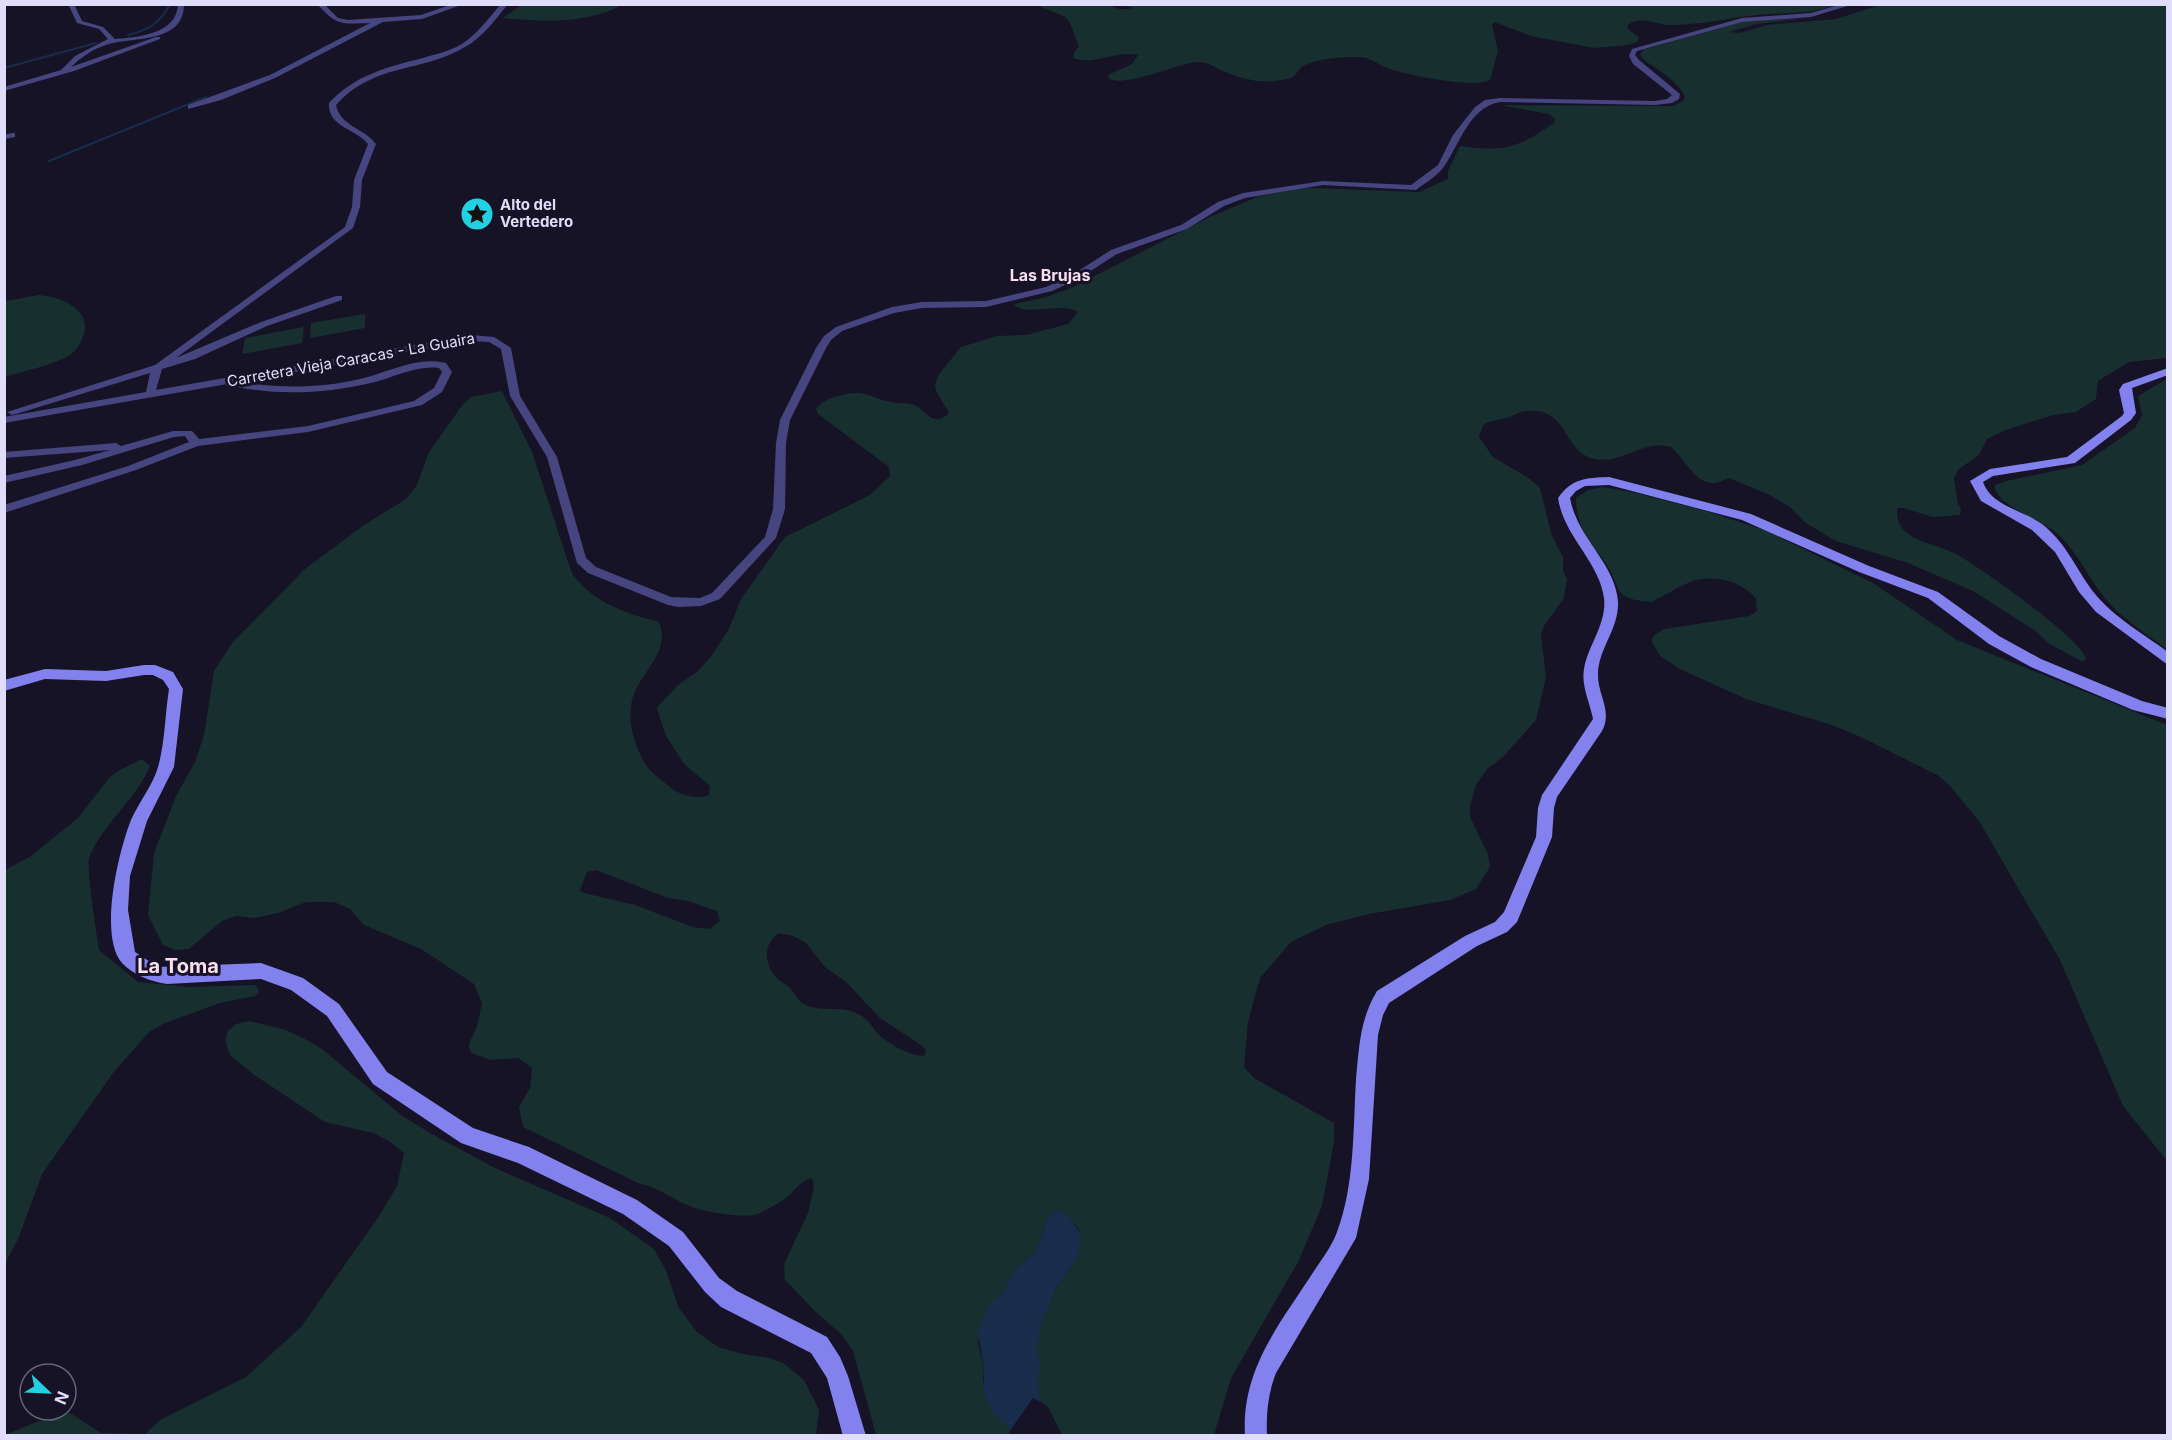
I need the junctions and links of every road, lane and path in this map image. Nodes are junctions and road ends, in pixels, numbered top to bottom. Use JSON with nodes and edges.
{"nodes":[{"id":1,"x":71,"y":4,"type":"edge"},
{"id":2,"x":181,"y":4,"type":"edge"},
{"id":3,"x":320,"y":4,"type":"edge"},
{"id":4,"x":461,"y":4,"type":"edge"},
{"id":5,"x":1851,"y":4,"type":"edge"},
{"id":6,"x":503,"y":5,"type":"edge"},
{"id":7,"x":381,"y":20,"type":"junction"},
{"id":8,"x":158,"y":38,"type":"dead end"},
{"id":9,"x":109,"y":42,"type":"junction"},
{"id":10,"x":60,"y":73,"type":"junction"},
{"id":11,"x":4,"y":89,"type":"edge"},
{"id":12,"x":191,"y":107,"type":"dead end"},
{"id":13,"x":339,"y":298,"type":"dead end"},
{"id":14,"x":158,"y":368,"type":"junction"},
{"id":15,"x":2168,"y":371,"type":"edge"},
{"id":16,"x":230,"y":381,"type":"junction"},
{"id":17,"x":151,"y":395,"type":"junction"},
{"id":18,"x":4,"y":414,"type":"edge"},
{"id":19,"x":4,"y":420,"type":"edge"},
{"id":20,"x":196,"y":443,"type":"junction"},
{"id":21,"x":140,"y":444,"type":"junction"},
{"id":22,"x":4,"y":455,"type":"edge"},
{"id":23,"x":4,"y":480,"type":"edge"},
{"id":24,"x":4,"y":509,"type":"edge"},
{"id":25,"x":2168,"y":660,"type":"edge"},
{"id":26,"x":4,"y":686,"type":"edge"},
{"id":27,"x":2168,"y":714,"type":"edge"},
{"id":28,"x":855,"y":1436,"type":"edge"},
{"id":29,"x":1256,"y":1436,"type":"edge"}],
"edges":[{"from":1,"to":9,"type":"street"},
{"from":2,"to":9,"type":"street"},
{"from":3,"to":7,"type":"street"},
{"from":4,"to":7,"type":"street"},
{"from":5,"to":16,"type":"street","name":"Carretera Vieja Caracas - La Guaira"},
{"from":6,"to":14,"type":"street"},
{"from":7,"to":12,"type":"street"},
{"from":8,"to":10,"type":"street"},
{"from":9,"to":10,"type":"street"},
{"from":10,"to":11,"type":"street"},
{"from":13,"to":14,"type":"street"},
{"from":14,"to":17,"type":"street"},
{"from":14,"to":18,"type":"street"},
{"from":15,"to":25,"type":"main road"},
{"from":16,"to":17,"type":"street","name":"Carretera Vieja Caracas - La Guaira"},
{"from":16,"to":20,"type":"street"},
{"from":17,"to":19,"type":"street","name":"Carretera Vieja Caracas - La Guaira"},
{"from":20,"to":21,"type":"street"},
{"from":20,"to":24,"type":"street"},
{"from":21,"to":22,"type":"street"},
{"from":21,"to":23,"type":"street"},
{"from":26,"to":28,"type":"main road"},
{"from":27,"to":29,"type":"main road"}]}
